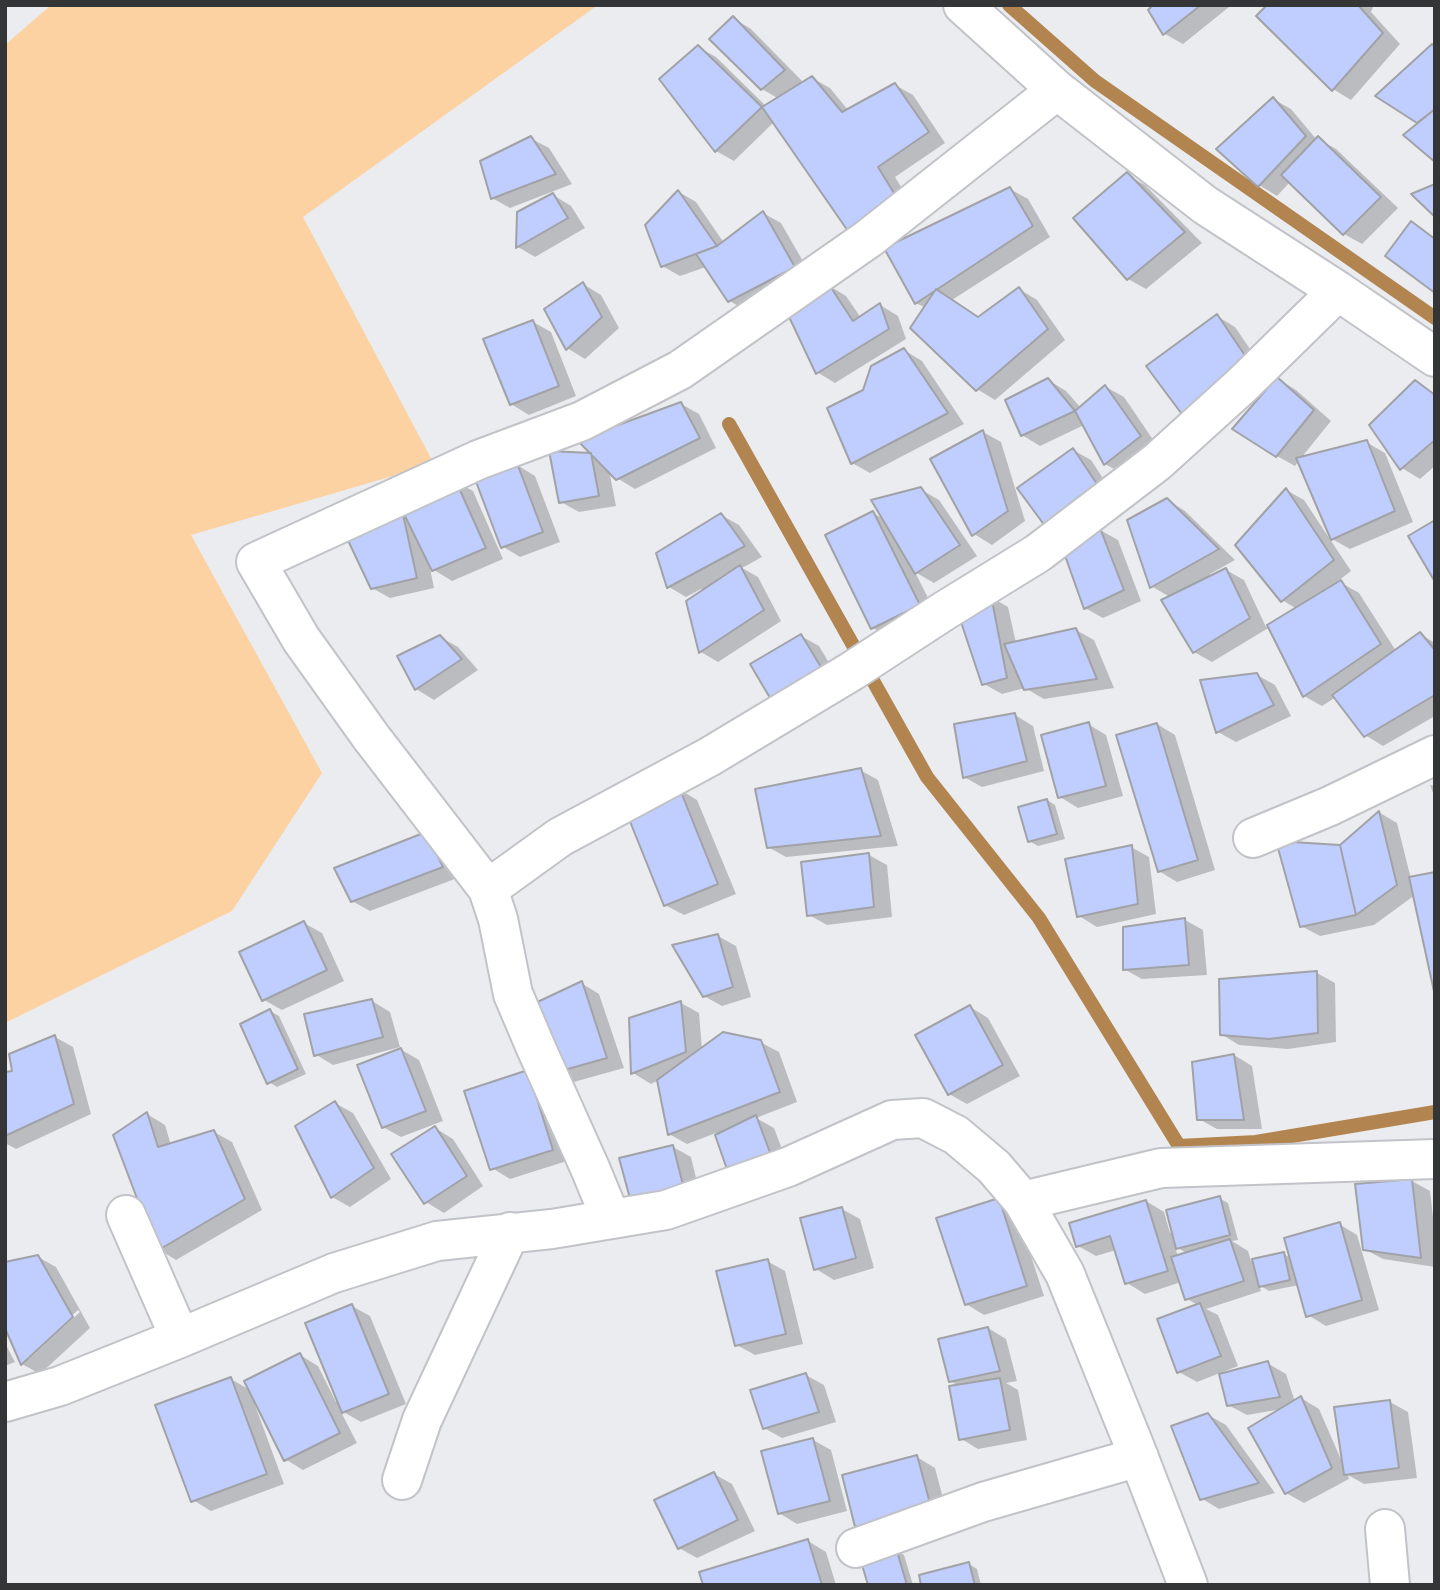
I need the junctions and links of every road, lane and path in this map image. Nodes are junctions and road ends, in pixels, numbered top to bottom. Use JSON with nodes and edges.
{"nodes":[{"id":1,"x":965,"y":6,"type":"edge"},
{"id":2,"x":1057,"y":90,"type":"junction"},
{"id":3,"x":1338,"y":291,"type":"junction"},
{"id":4,"x":1435,"y":357,"type":"edge"},
{"id":5,"x":1435,"y":755,"type":"edge"},
{"id":6,"x":1253,"y":838,"type":"dead end"},
{"id":7,"x":488,"y":889,"type":"junction"},
{"id":8,"x":1435,"y":1158,"type":"edge"},
{"id":9,"x":1023,"y":1201,"type":"junction"},
{"id":10,"x":126,"y":1215,"type":"dead end"},
{"id":11,"x":611,"y":1219,"type":"junction"},
{"id":12,"x":510,"y":1232,"type":"junction"},
{"id":13,"x":180,"y":1338,"type":"junction"},
{"id":14,"x":5,"y":1402,"type":"edge"},
{"id":15,"x":1139,"y":1457,"type":"junction"},
{"id":16,"x":402,"y":1480,"type":"dead end"},
{"id":17,"x":1385,"y":1529,"type":"dead end"},
{"id":18,"x":856,"y":1548,"type":"dead end"},
{"id":19,"x":1188,"y":1585,"type":"edge"},
{"id":20,"x":1390,"y":1585,"type":"edge"}],
"edges":[{"from":1,"to":2,"type":"street"},
{"from":2,"to":3,"type":"street"},
{"from":2,"to":7,"type":"street"},
{"from":3,"to":4,"type":"street"},
{"from":3,"to":7,"type":"street"},
{"from":5,"to":6,"type":"street"},
{"from":7,"to":11,"type":"street"},
{"from":8,"to":9,"type":"street"},
{"from":9,"to":11,"type":"street"},
{"from":9,"to":15,"type":"street"},
{"from":10,"to":13,"type":"street"},
{"from":11,"to":12,"type":"street"},
{"from":12,"to":13,"type":"street"},
{"from":12,"to":16,"type":"street"},
{"from":13,"to":14,"type":"street"},
{"from":15,"to":18,"type":"street"},
{"from":15,"to":19,"type":"street"},
{"from":17,"to":20,"type":"street"}]}
